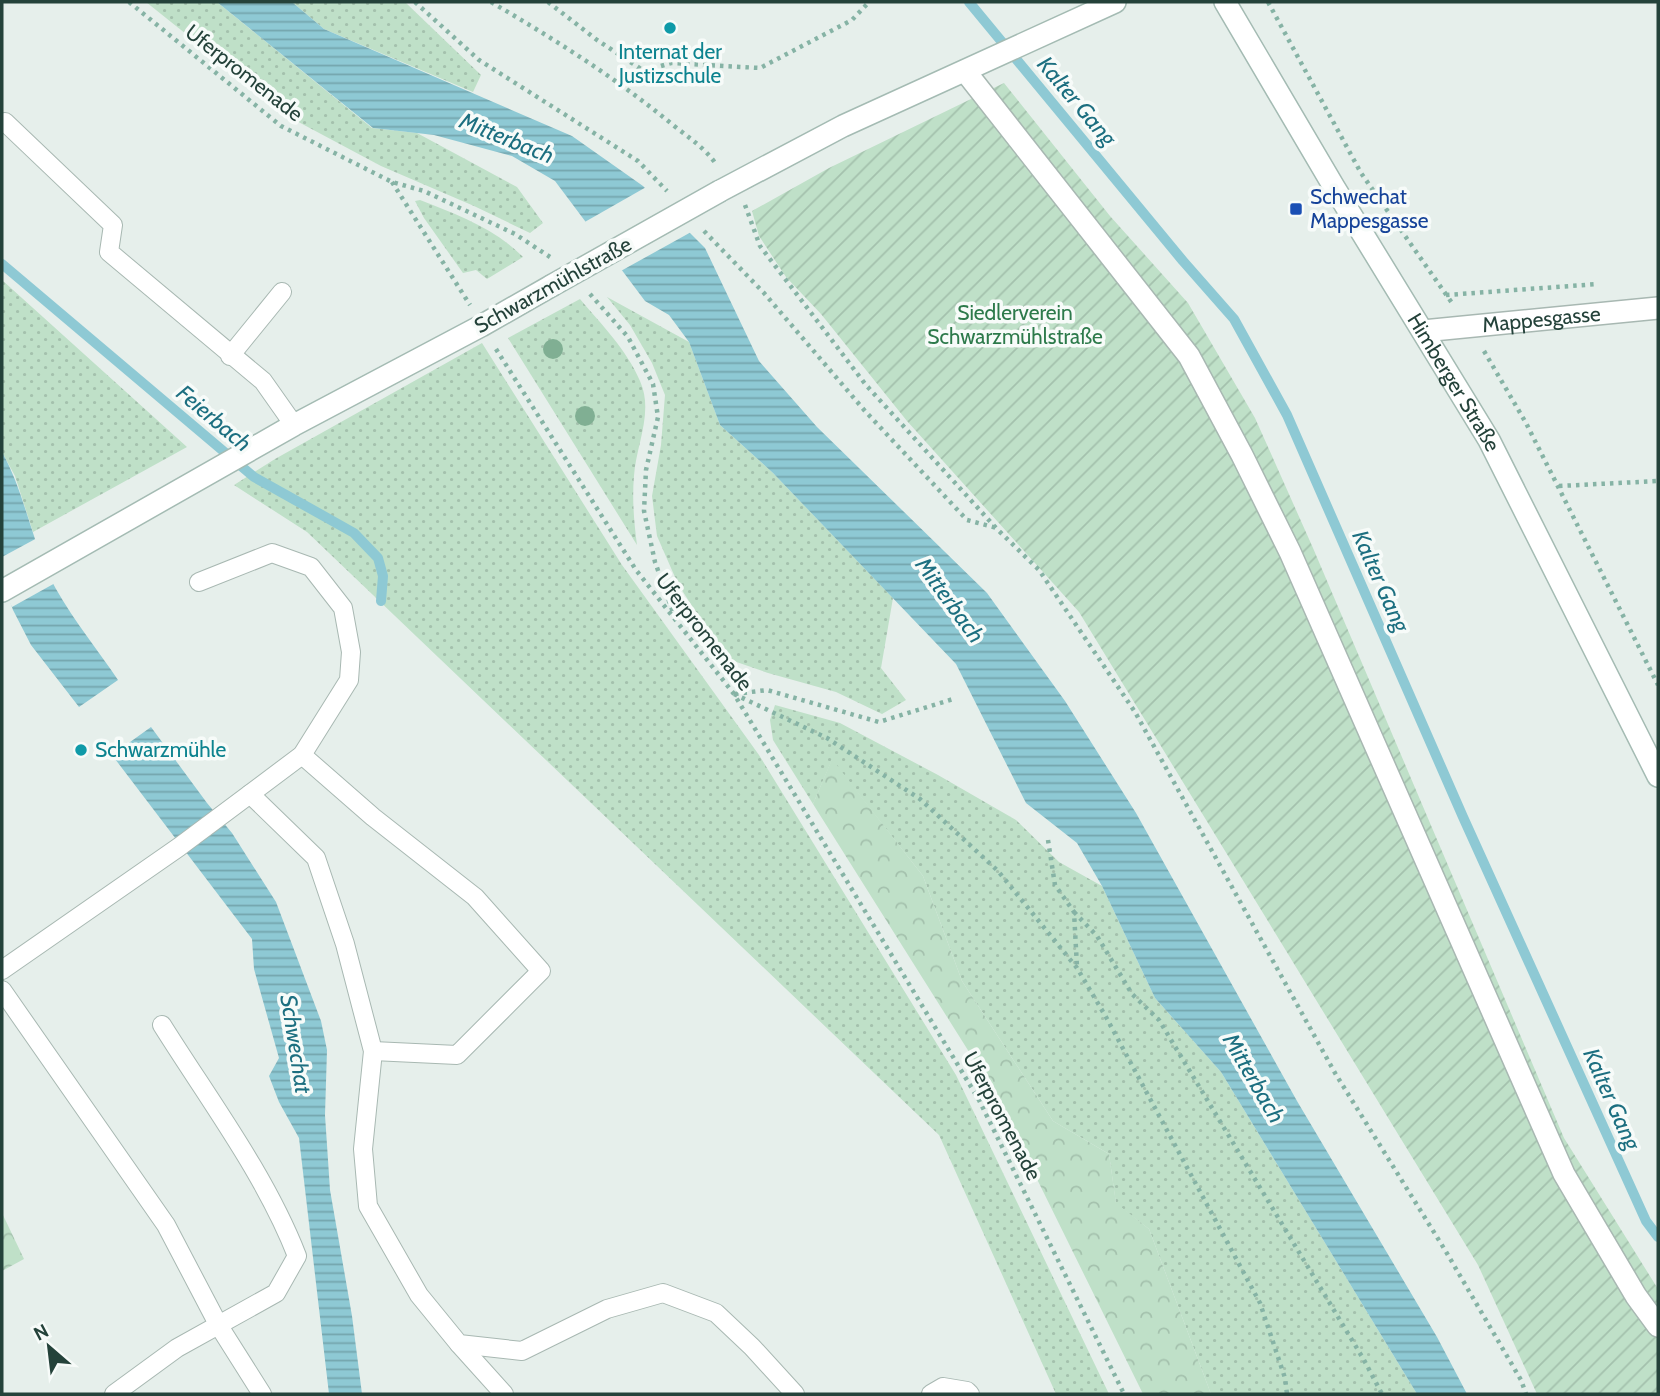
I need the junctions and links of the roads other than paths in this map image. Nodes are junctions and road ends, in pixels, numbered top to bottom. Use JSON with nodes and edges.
{"nodes":[{"id":1,"x":1115,"y":2,"type":"edge"},
{"id":2,"x":1225,"y":2,"type":"edge"},
{"id":3,"x":972,"y":68,"type":"junction"},
{"id":4,"x":5,"y":122,"type":"dead end"},
{"id":5,"x":282,"y":292,"type":"dead end"},
{"id":6,"x":1658,"y":308,"type":"edge"},
{"id":7,"x":1423,"y":331,"type":"junction"},
{"id":8,"x":230,"y":356,"type":"junction"},
{"id":9,"x":294,"y":425,"type":"junction"},
{"id":10,"x":199,"y":582,"type":"dead end"},
{"id":11,"x":2,"y":591,"type":"edge"},
{"id":12,"x":302,"y":755,"type":"junction"},
{"id":13,"x":1658,"y":776,"type":"edge"},
{"id":14,"x":250,"y":794,"type":"junction"},
{"id":15,"x":2,"y":970,"type":"edge"},
{"id":16,"x":2,"y":990,"type":"edge"},
{"id":17,"x":162,"y":1025,"type":"dead end"},
{"id":18,"x":373,"y":1051,"type":"junction"},
{"id":19,"x":219,"y":1326,"type":"junction"},
{"id":20,"x":1658,"y":1326,"type":"edge"},
{"id":21,"x":459,"y":1343,"type":"junction"},
{"id":22,"x":114,"y":1394,"type":"edge"},
{"id":23,"x":262,"y":1394,"type":"edge"},
{"id":24,"x":504,"y":1394,"type":"edge"},
{"id":25,"x":795,"y":1394,"type":"edge"},
{"id":26,"x":931,"y":1394,"type":"edge"},
{"id":27,"x":970,"y":1394,"type":"edge"}],
"edges":[{"from":1,"to":3,"type":"street","name":"Schwarzmühlstraße"},
{"from":2,"to":7,"type":"street","name":"Himberger Straße"},
{"from":3,"to":9,"type":"street","name":"Schwarzmühlstraße","bridge":true},
{"from":3,"to":20,"type":"street"},
{"from":4,"to":8,"type":"lane"},
{"from":5,"to":8,"type":"lane"},
{"from":6,"to":7,"type":"street","name":"Mappesgasse"},
{"from":7,"to":13,"type":"street","name":"Himberger Straße"},
{"from":8,"to":9,"type":"lane"},
{"from":9,"to":11,"type":"street","name":"Schwarzmühlstraße"},
{"from":10,"to":12,"type":"lane"},
{"from":12,"to":14,"type":"lane"},
{"from":12,"to":18,"type":"lane"},
{"from":14,"to":15,"type":"lane"},
{"from":14,"to":18,"type":"lane"},
{"from":16,"to":19,"type":"lane"},
{"from":17,"to":19,"type":"lane"},
{"from":18,"to":21,"type":"lane"},
{"from":19,"to":22,"type":"lane"},
{"from":19,"to":23,"type":"lane"},
{"from":21,"to":24,"type":"lane"},
{"from":21,"to":25,"type":"lane"},
{"from":26,"to":27,"type":"lane"}]}
